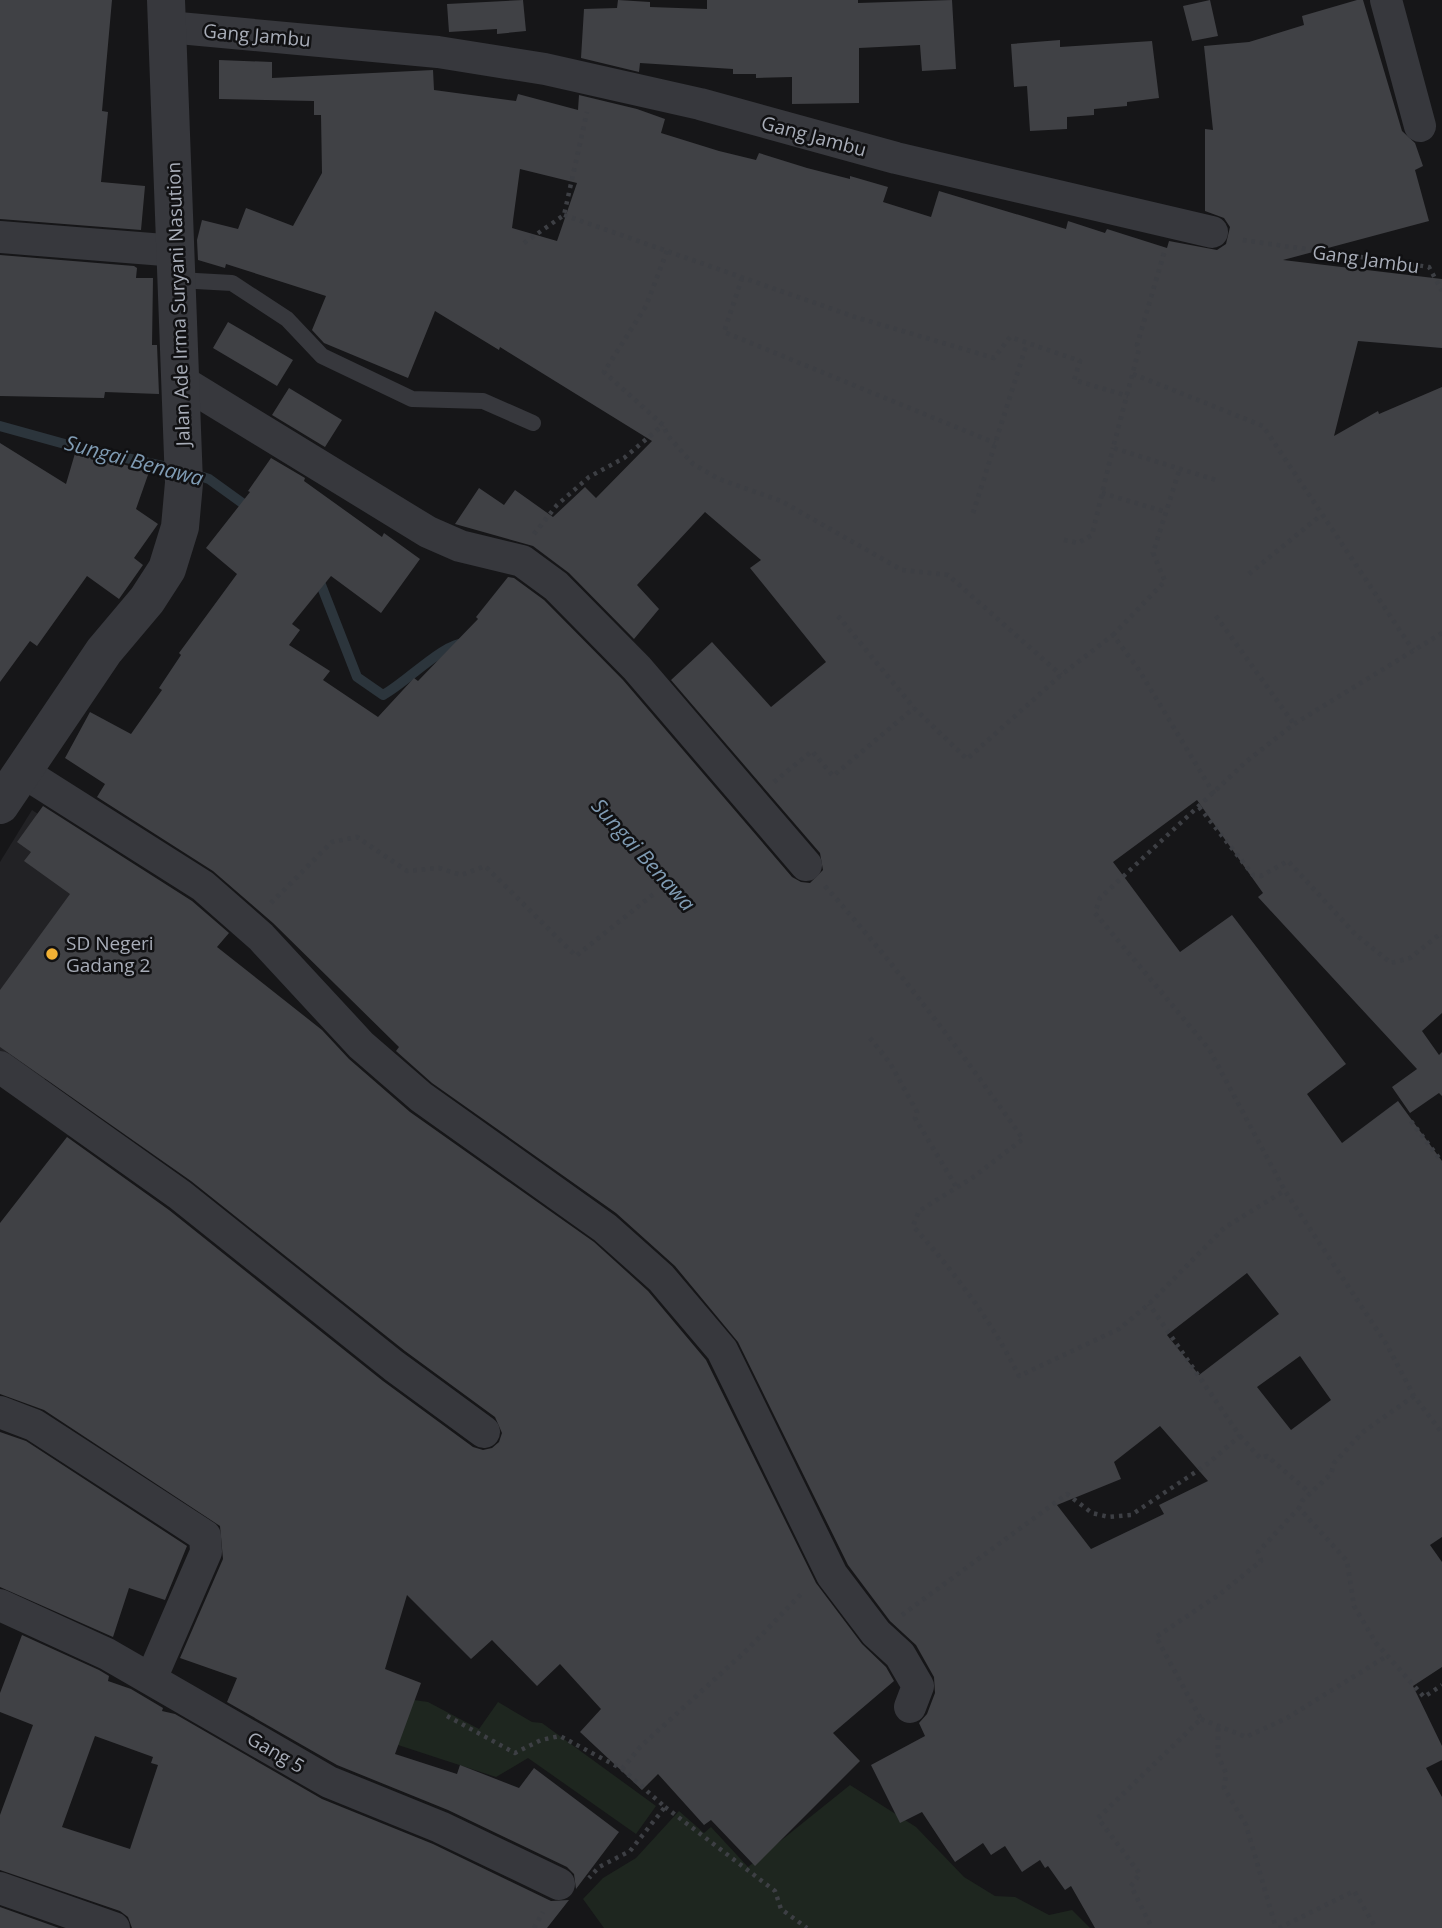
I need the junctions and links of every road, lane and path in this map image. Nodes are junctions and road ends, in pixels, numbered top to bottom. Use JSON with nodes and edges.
{"nodes":[{"id":1,"x":1386,"y":0,"type":"edge"},
{"id":2,"x":167,"y":14,"type":"edge"},
{"id":3,"x":595,"y":80,"type":"junction"},
{"id":4,"x":1420,"y":126,"type":"dead end"},
{"id":5,"x":564,"y":215,"type":"junction"},
{"id":6,"x":1172,"y":222,"type":"junction"},
{"id":7,"x":1212,"y":232,"type":"joint"},
{"id":8,"x":0,"y":237,"type":"edge"},
{"id":9,"x":524,"y":243,"type":"dead end"},
{"id":10,"x":667,"y":251,"type":"junction"},
{"id":11,"x":177,"y":265,"type":"junction"},
{"id":12,"x":741,"y":278,"type":"junction"},
{"id":13,"x":1442,"y":291,"type":"edge"},
{"id":14,"x":1027,"y":343,"type":"junction"},
{"id":15,"x":1133,"y":374,"type":"junction"},
{"id":16,"x":178,"y":379,"type":"junction"},
{"id":17,"x":1128,"y":396,"type":"junction"},
{"id":18,"x":533,"y":423,"type":"dead end"},
{"id":19,"x":663,"y":425,"type":"junction"},
{"id":20,"x":995,"y":443,"type":"junction"},
{"id":21,"x":1113,"y":448,"type":"junction"},
{"id":22,"x":1180,"y":468,"type":"junction"},
{"id":23,"x":1216,"y":480,"type":"dead end"},
{"id":24,"x":1102,"y":493,"type":"junction"},
{"id":25,"x":1166,"y":512,"type":"junction"},
{"id":26,"x":973,"y":513,"type":"dead end"},
{"id":27,"x":1321,"y":515,"type":"junction"},
{"id":28,"x":1064,"y":540,"type":"dead end"},
{"id":29,"x":514,"y":558,"type":"junction"},
{"id":30,"x":1249,"y":574,"type":"dead end"},
{"id":31,"x":838,"y":616,"type":"dead end"},
{"id":32,"x":1216,"y":616,"type":"dead end"},
{"id":33,"x":1442,"y":633,"type":"edge"},
{"id":34,"x":1113,"y":635,"type":"junction"},
{"id":35,"x":1413,"y":650,"type":"junction"},
{"id":36,"x":1061,"y":675,"type":"junction"},
{"id":37,"x":914,"y":708,"type":"junction"},
{"id":38,"x":1294,"y":724,"type":"junction"},
{"id":39,"x":23,"y":772,"type":"junction"},
{"id":40,"x":1214,"y":794,"type":"junction"},
{"id":41,"x":751,"y":800,"type":"junction"},
{"id":42,"x":0,"y":805,"type":"edge"},
{"id":43,"x":1199,"y":807,"type":"junction"},
{"id":44,"x":806,"y":865,"type":"joint"},
{"id":45,"x":655,"y":893,"type":"dead end"},
{"id":46,"x":248,"y":926,"type":"junction"},
{"id":47,"x":1442,"y":936,"type":"edge"},
{"id":48,"x":870,"y":1038,"type":"dead end"},
{"id":49,"x":0,"y":1068,"type":"edge"},
{"id":50,"x":1411,"y":1121,"type":"dead end"},
{"id":51,"x":1442,"y":1162,"type":"edge"},
{"id":52,"x":957,"y":1188,"type":"junction"},
{"id":53,"x":1284,"y":1191,"type":"junction"},
{"id":54,"x":1149,"y":1304,"type":"junction"},
{"id":55,"x":1414,"y":1396,"type":"junction"},
{"id":56,"x":0,"y":1412,"type":"edge"},
{"id":57,"x":484,"y":1432,"type":"dead end"},
{"id":58,"x":1442,"y":1433,"type":"edge"},
{"id":59,"x":1240,"y":1436,"type":"junction"},
{"id":60,"x":1310,"y":1493,"type":"junction"},
{"id":61,"x":1299,"y":1507,"type":"junction"},
{"id":62,"x":828,"y":1567,"type":"junction"},
{"id":63,"x":0,"y":1605,"type":"edge"},
{"id":64,"x":876,"y":1633,"type":"junction"},
{"id":65,"x":1387,"y":1656,"type":"junction"},
{"id":66,"x":151,"y":1679,"type":"junction"},
{"id":67,"x":1442,"y":1685,"type":"edge"},
{"id":68,"x":910,"y":1707,"type":"dead end"},
{"id":69,"x":447,"y":1716,"type":"dead end"},
{"id":70,"x":1201,"y":1719,"type":"junction"},
{"id":71,"x":1218,"y":1728,"type":"junction"},
{"id":72,"x":622,"y":1769,"type":"junction"},
{"id":73,"x":665,"y":1807,"type":"junction"},
{"id":74,"x":559,"y":1884,"type":"joint"},
{"id":75,"x":0,"y":1888,"type":"edge"},
{"id":76,"x":1150,"y":1924,"type":"dead end"},
{"id":77,"x":114,"y":1928,"type":"edge"},
{"id":78,"x":807,"y":1928,"type":"edge"},
{"id":79,"x":1278,"y":1928,"type":"edge"},
{"id":80,"x":1376,"y":1928,"type":"edge"}],
"edges":[{"from":1,"to":4,"type":"street"},
{"from":2,"to":3,"type":"street","name":"Gang Jambu"},
{"from":2,"to":11,"type":"street","name":"Jalan Ade Irma Suryani Nasution"},
{"from":3,"to":5,"type":"path"},
{"from":3,"to":6,"type":"street","name":"Gang Jambu"},
{"from":5,"to":9,"type":"path"},
{"from":5,"to":10,"type":"path"},
{"from":6,"to":7,"type":"street","name":"Gang Jambu"},
{"from":6,"to":15,"type":"path"},
{"from":7,"to":13,"type":"path","name":"Gang Jambu"},
{"from":8,"to":11,"type":"street"},
{"from":10,"to":12,"type":"path"},
{"from":10,"to":19,"type":"path"},
{"from":11,"to":16,"type":"street","name":"Jalan Ade Irma Suryani Nasution"},
{"from":11,"to":18,"type":"lane"},
{"from":12,"to":14,"type":"path"},
{"from":12,"to":20,"type":"path"},
{"from":14,"to":17,"type":"path"},
{"from":14,"to":20,"type":"path"},
{"from":15,"to":17,"type":"path"},
{"from":15,"to":27,"type":"path"},
{"from":16,"to":29,"type":"street"},
{"from":16,"to":39,"type":"street","name":"Jalan Ade Irma Suryani Nasution"},
{"from":17,"to":21,"type":"path"},
{"from":19,"to":29,"type":"path"},
{"from":19,"to":36,"type":"path"},
{"from":20,"to":26,"type":"path"},
{"from":21,"to":22,"type":"path"},
{"from":21,"to":24,"type":"path"},
{"from":22,"to":23,"type":"path"},
{"from":22,"to":25,"type":"path"},
{"from":24,"to":25,"type":"path"},
{"from":24,"to":28,"type":"path"},
{"from":25,"to":34,"type":"path"},
{"from":27,"to":30,"type":"path"},
{"from":27,"to":35,"type":"path"},
{"from":29,"to":41,"type":"street"},
{"from":31,"to":37,"type":"path"},
{"from":32,"to":38,"type":"path"},
{"from":33,"to":35,"type":"path"},
{"from":34,"to":36,"type":"path"},
{"from":34,"to":40,"type":"path"},
{"from":35,"to":38,"type":"path"},
{"from":36,"to":37,"type":"path"},
{"from":37,"to":41,"type":"path"},
{"from":38,"to":40,"type":"path"},
{"from":39,"to":42,"type":"street","name":"Jalan Ade Irma Suryani Nasution"},
{"from":39,"to":46,"type":"street"},
{"from":40,"to":43,"type":"path"},
{"from":41,"to":44,"type":"street"},
{"from":43,"to":47,"type":"path"},
{"from":43,"to":53,"type":"path"},
{"from":44,"to":52,"type":"path"},
{"from":45,"to":46,"type":"path"},
{"from":46,"to":62,"type":"street"},
{"from":48,"to":52,"type":"path"},
{"from":49,"to":57,"type":"street"},
{"from":50,"to":51,"type":"path"},
{"from":52,"to":54,"type":"path"},
{"from":53,"to":54,"type":"path"},
{"from":53,"to":55,"type":"path"},
{"from":54,"to":59,"type":"path"},
{"from":55,"to":58,"type":"path"},
{"from":55,"to":60,"type":"path"},
{"from":56,"to":66,"type":"street"},
{"from":59,"to":60,"type":"path"},
{"from":59,"to":64,"type":"path"},
{"from":60,"to":61,"type":"path"},
{"from":61,"to":65,"type":"path"},
{"from":61,"to":70,"type":"path"},
{"from":62,"to":64,"type":"street"},
{"from":62,"to":72,"type":"path"},
{"from":63,"to":66,"type":"street","name":"Gang 5"},
{"from":64,"to":68,"type":"street"},
{"from":65,"to":67,"type":"path"},
{"from":65,"to":71,"type":"path"},
{"from":66,"to":74,"type":"street","name":"Gang 5"},
{"from":69,"to":72,"type":"path"},
{"from":70,"to":71,"type":"path"},
{"from":70,"to":76,"type":"path"},
{"from":71,"to":79,"type":"path"},
{"from":72,"to":73,"type":"path"},
{"from":73,"to":74,"type":"path"},
{"from":73,"to":78,"type":"path"},
{"from":75,"to":77,"type":"street"},
{"from":79,"to":80,"type":"path"}]}
